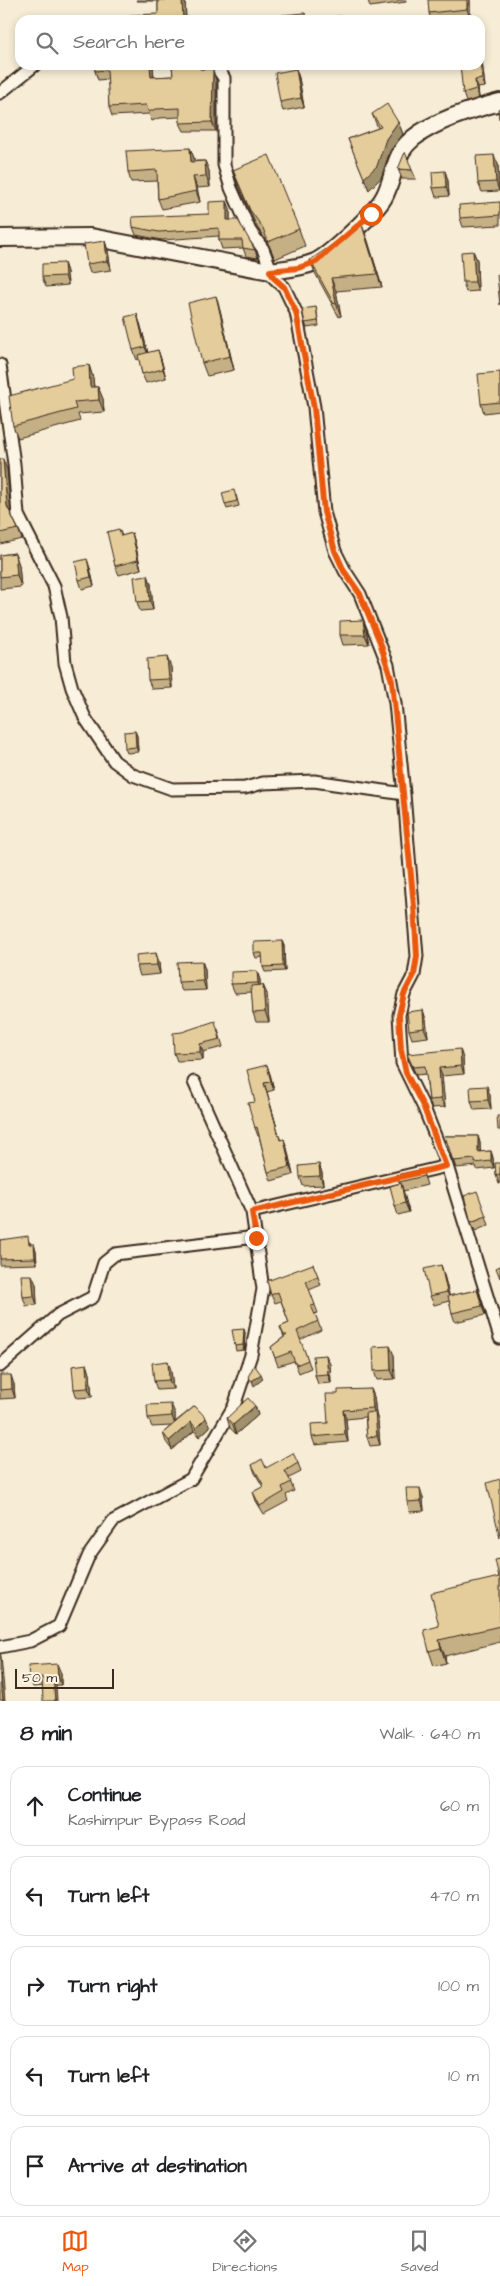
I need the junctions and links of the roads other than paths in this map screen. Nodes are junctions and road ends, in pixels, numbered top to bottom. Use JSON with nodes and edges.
{"nodes":[{"id":1,"x":29,"y":70,"type":"edge"},
{"id":2,"x":218,"y":70,"type":"edge"},
{"id":3,"x":0,"y":93,"type":"edge"},
{"id":4,"x":500,"y":102,"type":"edge"},
{"id":5,"x":0,"y":238,"type":"edge"},
{"id":6,"x":270,"y":271,"type":"junction"},
{"id":7,"x":0,"y":365,"type":"edge"},
{"id":8,"x":404,"y":794,"type":"junction"},
{"id":9,"x":194,"y":1082,"type":"dead end"},
{"id":10,"x":446,"y":1166,"type":"junction"},
{"id":11,"x":252,"y":1212,"type":"junction"},
{"id":12,"x":256,"y":1238,"type":"junction"},
{"id":13,"x":500,"y":1338,"type":"edge"},
{"id":14,"x":0,"y":1366,"type":"edge"},
{"id":15,"x":0,"y":1647,"type":"edge"}],
"edges":[{"from":1,"to":3,"type":"street"},
{"from":2,"to":6,"type":"street"},
{"from":4,"to":6,"type":"main road"},
{"from":5,"to":6,"type":"main road"},
{"from":6,"to":8,"type":"street"},
{"from":7,"to":8,"type":"street"},
{"from":8,"to":10,"type":"street"},
{"from":9,"to":11,"type":"street"},
{"from":10,"to":11,"type":"street"},
{"from":10,"to":13,"type":"street"},
{"from":11,"to":12,"type":"street"},
{"from":12,"to":14,"type":"street"},
{"from":12,"to":15,"type":"street"}]}
